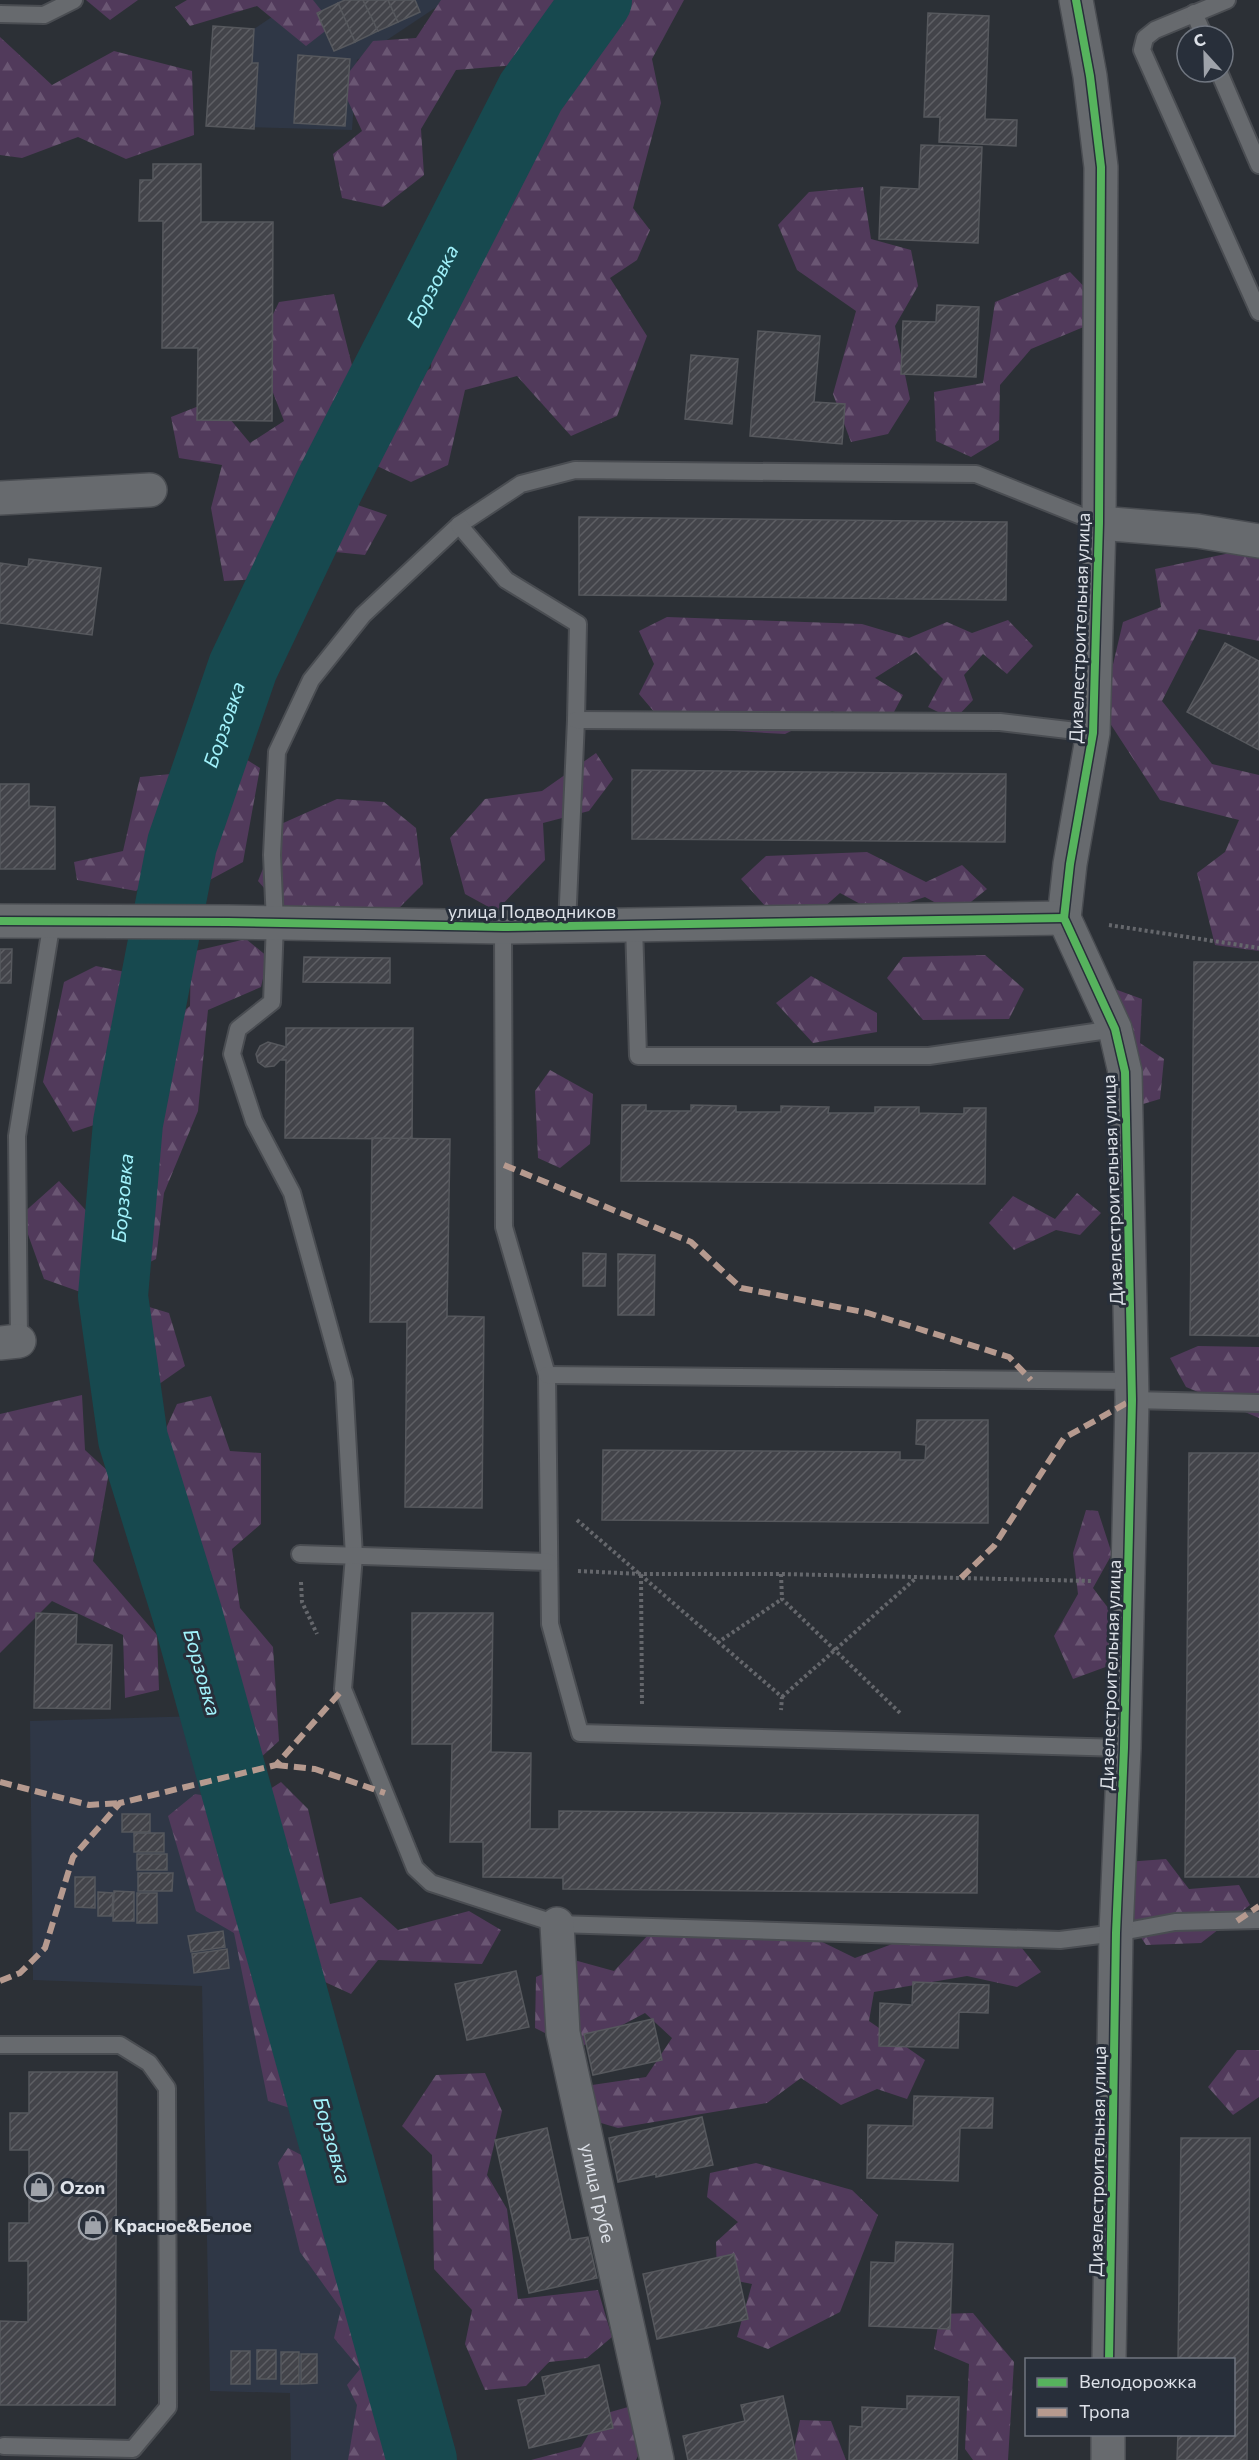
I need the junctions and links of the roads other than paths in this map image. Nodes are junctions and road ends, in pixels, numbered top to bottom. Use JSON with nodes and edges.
{"nodes":[{"id":1,"x":74,"y":0,"type":"edge"},
{"id":2,"x":1076,"y":0,"type":"edge"},
{"id":3,"x":1227,"y":0,"type":"edge"},
{"id":4,"x":1194,"y":13,"type":"junction"},
{"id":5,"x":0,"y":14,"type":"edge"},
{"id":6,"x":1199,"y":24,"type":"edge"},
{"id":7,"x":1224,"y":84,"type":"edge"},
{"id":8,"x":1259,"y":165,"type":"edge"},
{"id":9,"x":1259,"y":312,"type":"edge"},
{"id":10,"x":150,"y":490,"type":"dead end"},
{"id":11,"x":0,"y":498,"type":"edge"},
{"id":12,"x":1099,"y":524,"type":"junction"},
{"id":13,"x":459,"y":525,"type":"junction"},
{"id":14,"x":1259,"y":541,"type":"edge"},
{"id":15,"x":576,"y":720,"type":"junction"},
{"id":16,"x":1093,"y":733,"type":"junction"},
{"id":17,"x":1064,"y":918,"type":"junction"},
{"id":18,"x":0,"y":921,"type":"edge"},
{"id":19,"x":52,"y":921,"type":"junction"},
{"id":20,"x":275,"y":923,"type":"junction"},
{"id":21,"x":634,"y":925,"type":"junction"},
{"id":22,"x":567,"y":926,"type":"junction"},
{"id":23,"x":503,"y":927,"type":"junction"},
{"id":24,"x":1115,"y":1029,"type":"junction"},
{"id":25,"x":10,"y":1342,"type":"edge"},
{"id":26,"x":547,"y":1375,"type":"junction"},
{"id":27,"x":1132,"y":1391,"type":"junction"},
{"id":28,"x":1259,"y":1403,"type":"edge"},
{"id":29,"x":300,"y":1554,"type":"road end"},
{"id":30,"x":354,"y":1556,"type":"junction"},
{"id":31,"x":549,"y":1562,"type":"junction"},
{"id":32,"x":1124,"y":1748,"type":"junction"},
{"id":33,"x":1259,"y":1920,"type":"edge"},
{"id":34,"x":557,"y":1924,"type":"junction"},
{"id":35,"x":1116,"y":1934,"type":"junction"},
{"id":36,"x":0,"y":2045,"type":"edge"},
{"id":37,"x":1109,"y":2358,"type":"edge"},
{"id":38,"x":1108,"y":2436,"type":"edge"},
{"id":39,"x":4,"y":2450,"type":"edge"},
{"id":40,"x":657,"y":2460,"type":"edge"},
{"id":41,"x":1108,"y":2460,"type":"edge"}],
"edges":[{"from":1,"to":5,"type":"lane"},
{"from":2,"to":12,"type":"street","name":"Дизелестроительная улица"},
{"from":3,"to":4,"type":"lane"},
{"from":4,"to":6,"type":"lane"},
{"from":4,"to":9,"type":"lane"},
{"from":7,"to":8,"type":"lane"},
{"from":10,"to":11,"type":"street"},
{"from":12,"to":13,"type":"lane"},
{"from":12,"to":14,"type":"street"},
{"from":12,"to":16,"type":"street","name":"Дизелестроительная улица"},
{"from":13,"to":15,"type":"lane"},
{"from":13,"to":20,"type":"lane"},
{"from":15,"to":16,"type":"lane"},
{"from":15,"to":22,"type":"lane"},
{"from":16,"to":17,"type":"street","name":"Дизелестроительная улица"},
{"from":17,"to":21,"type":"street","name":"улица Подводников"},
{"from":17,"to":24,"type":"street","name":"Дизелестроительная улица"},
{"from":18,"to":19,"type":"street","name":"улица Подводников"},
{"from":19,"to":20,"type":"street","name":"улица Подводников"},
{"from":19,"to":25,"type":"lane"},
{"from":20,"to":23,"type":"street","name":"улица Подводников"},
{"from":20,"to":30,"type":"lane"},
{"from":21,"to":22,"type":"street","name":"улица Подводников"},
{"from":21,"to":24,"type":"lane"},
{"from":22,"to":23,"type":"street","name":"улица Подводников"},
{"from":23,"to":26,"type":"lane"},
{"from":24,"to":27,"type":"street","name":"Дизелестроительная улица"},
{"from":26,"to":27,"type":"lane"},
{"from":26,"to":31,"type":"lane"},
{"from":27,"to":28,"type":"lane"},
{"from":27,"to":32,"type":"street","name":"Дизелестроительная улица"},
{"from":29,"to":30,"type":"lane"},
{"from":30,"to":31,"type":"lane"},
{"from":30,"to":34,"type":"lane"},
{"from":31,"to":32,"type":"lane"},
{"from":32,"to":35,"type":"street","name":"Дизелестроительная улица"},
{"from":33,"to":35,"type":"lane"},
{"from":34,"to":35,"type":"lane"},
{"from":34,"to":40,"type":"street","name":"улица Грубе"},
{"from":35,"to":37,"type":"street","name":"Дизелестроительная улица"},
{"from":36,"to":39,"type":"lane"},
{"from":38,"to":41,"type":"street"}]}
